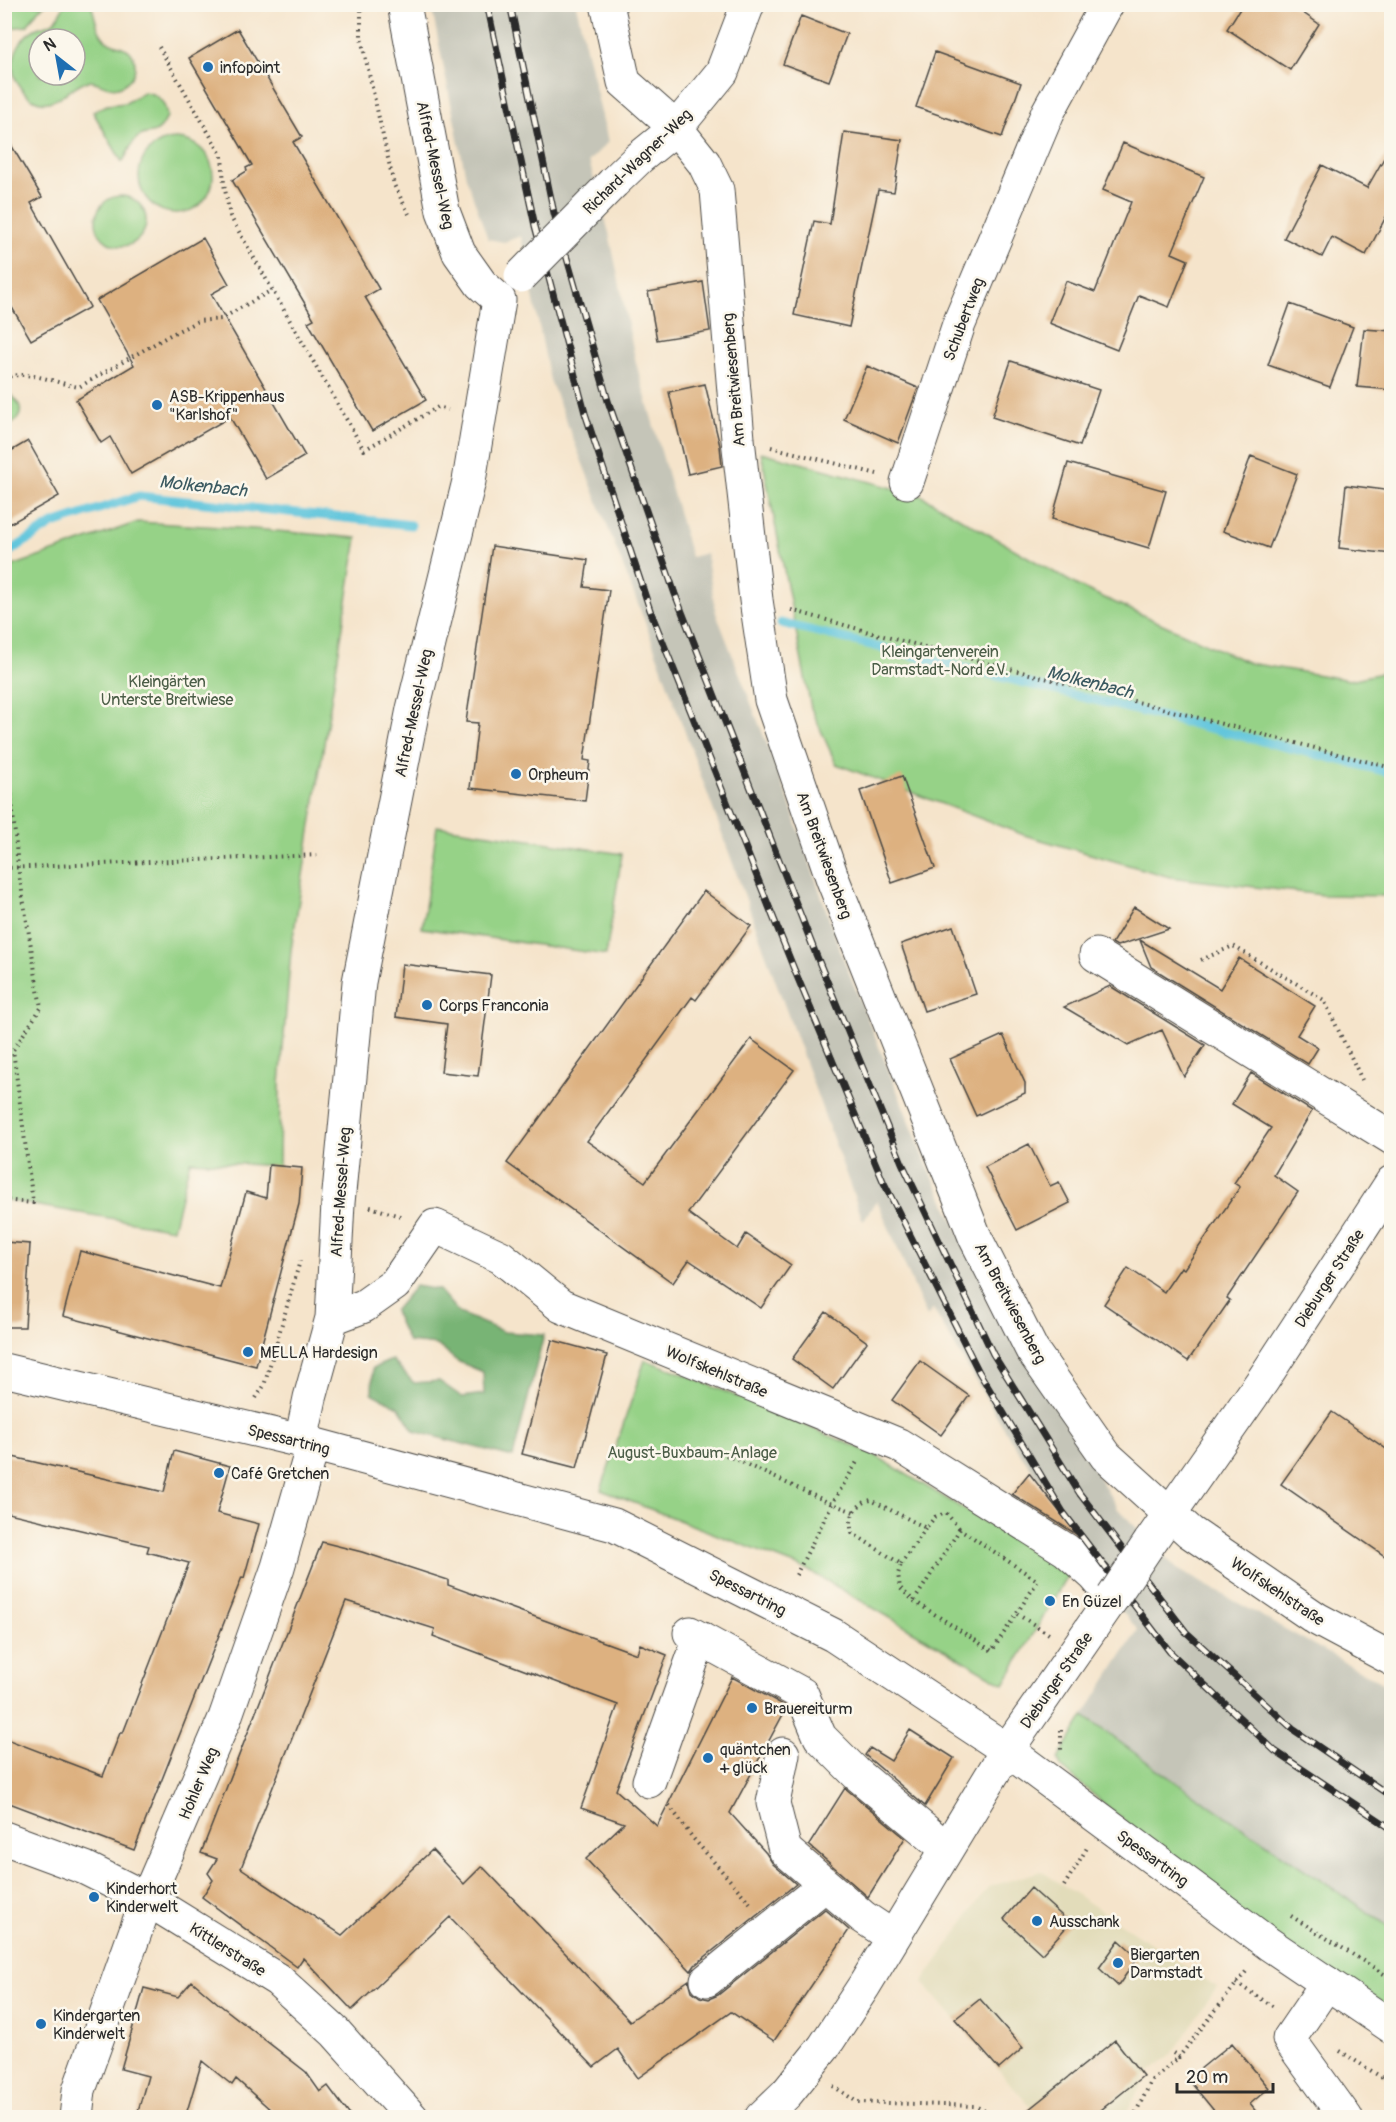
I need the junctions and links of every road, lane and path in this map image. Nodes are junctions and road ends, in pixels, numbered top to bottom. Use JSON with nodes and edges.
{"nodes":[{"id":1,"x":404,"y":4,"type":"edge"},
{"id":2,"x":607,"y":4,"type":"edge"},
{"id":3,"x":748,"y":4,"type":"edge"},
{"id":4,"x":1107,"y":4,"type":"edge"},
{"id":5,"x":159,"y":47,"type":"dead end"},
{"id":6,"x":676,"y":128,"type":"junction"},
{"id":7,"x":272,"y":290,"type":"junction"},
{"id":8,"x":499,"y":300,"type":"junction"},
{"id":9,"x":4,"y":378,"type":"edge"},
{"id":10,"x":438,"y":407,"type":"dead end"},
{"id":11,"x":738,"y":439,"type":"junction"},
{"id":12,"x":907,"y":482,"type":"joint"},
{"id":13,"x":756,"y":600,"type":"junction"},
{"id":14,"x":4,"y":717,"type":"edge"},
{"id":15,"x":1392,"y":768,"type":"edge"},
{"id":16,"x":319,"y":855,"type":"dead end"},
{"id":17,"x":18,"y":867,"type":"junction"},
{"id":18,"x":4,"y":868,"type":"edge"},
{"id":19,"x":1096,"y":955,"type":"dead end"},
{"id":20,"x":1201,"y":960,"type":"dead end"},
{"id":21,"x":1363,"y":1082,"type":"dead end"},
{"id":22,"x":1392,"y":1138,"type":"edge"},
{"id":23,"x":1392,"y":1182,"type":"edge"},
{"id":24,"x":4,"y":1200,"type":"edge"},
{"id":25,"x":366,"y":1203,"type":"dead end"},
{"id":26,"x":435,"y":1226,"type":"junction"},
{"id":27,"x":332,"y":1318,"type":"junction"},
{"id":28,"x":4,"y":1370,"type":"edge"},
{"id":29,"x":872,"y":1435,"type":"junction"},
{"id":30,"x":307,"y":1443,"type":"junction"},
{"id":31,"x":726,"y":1455,"type":"dead end"},
{"id":32,"x":832,"y":1504,"type":"junction"},
{"id":33,"x":854,"y":1512,"type":"junction"},
{"id":34,"x":1170,"y":1514,"type":"junction"},
{"id":35,"x":926,"y":1528,"type":"junction"},
{"id":36,"x":960,"y":1529,"type":"junction"},
{"id":37,"x":901,"y":1564,"type":"junction"},
{"id":38,"x":796,"y":1575,"type":"dead end"},
{"id":39,"x":1113,"y":1597,"type":"junction"},
{"id":40,"x":914,"y":1600,"type":"junction"},
{"id":41,"x":1017,"y":1614,"type":"junction"},
{"id":42,"x":1054,"y":1637,"type":"dead end"},
{"id":43,"x":1392,"y":1659,"type":"edge"},
{"id":44,"x":1007,"y":1750,"type":"junction"},
{"id":45,"x":783,"y":1754,"type":"dead end"},
{"id":46,"x":658,"y":1792,"type":"joint"},
{"id":47,"x":4,"y":1838,"type":"edge"},
{"id":48,"x":1089,"y":1846,"type":"dead end"},
{"id":49,"x":946,"y":1848,"type":"junction"},
{"id":50,"x":825,"y":1885,"type":"junction"},
{"id":51,"x":1064,"y":1886,"type":"dead end"},
{"id":52,"x":147,"y":1899,"type":"junction"},
{"id":53,"x":1286,"y":1913,"type":"dead end"},
{"id":54,"x":772,"y":1928,"type":"junction"},
{"id":55,"x":893,"y":1937,"type":"junction"},
{"id":56,"x":1250,"y":1967,"type":"dead end"},
{"id":57,"x":707,"y":1980,"type":"dead end"},
{"id":58,"x":1392,"y":1980,"type":"edge"},
{"id":59,"x":1327,"y":1983,"type":"junction"},
{"id":60,"x":1392,"y":2027,"type":"edge"},
{"id":61,"x":1173,"y":2053,"type":"dead end"},
{"id":62,"x":1179,"y":2057,"type":"junction"},
{"id":63,"x":830,"y":2084,"type":"dead end"},
{"id":64,"x":76,"y":2118,"type":"edge"},
{"id":65,"x":412,"y":2118,"type":"edge"},
{"id":66,"x":761,"y":2118,"type":"edge"},
{"id":67,"x":999,"y":2118,"type":"edge"},
{"id":68,"x":1132,"y":2118,"type":"edge"},
{"id":69,"x":1346,"y":2118,"type":"edge"}],
"edges":[{"from":1,"to":8,"type":"street","name":"Alfred-Messel-Weg"},
{"from":2,"to":6,"type":"street","name":"Am Breitwiesenberg"},
{"from":3,"to":6,"type":"street","name":"Richard-Wagner-Weg"},
{"from":4,"to":12,"type":"street","name":"Schubertweg"},
{"from":5,"to":7,"type":"path"},
{"from":6,"to":8,"type":"street","name":"Richard-Wagner-Weg","bridge":true},
{"from":6,"to":11,"type":"street","name":"Am Breitwiesenberg"},
{"from":7,"to":9,"type":"path"},
{"from":7,"to":10,"type":"path"},
{"from":8,"to":27,"type":"street","name":"Alfred-Messel-Weg"},
{"from":11,"to":12,"type":"path"},
{"from":11,"to":13,"type":"street","name":"Am Breitwiesenberg"},
{"from":13,"to":15,"type":"path"},
{"from":13,"to":34,"type":"street","name":"Am Breitwiesenberg"},
{"from":14,"to":17,"type":"path"},
{"from":16,"to":17,"type":"path"},
{"from":17,"to":18,"type":"path"},
{"from":17,"to":24,"type":"path"},
{"from":19,"to":22,"type":"street"},
{"from":20,"to":21,"type":"path"},
{"from":23,"to":34,"type":"street","name":"Dieburger Straße"},
{"from":25,"to":26,"type":"path"},
{"from":26,"to":27,"type":"street"},
{"from":26,"to":29,"type":"street","name":"Wolfskehlstraße"},
{"from":27,"to":30,"type":"street","name":"Alfred-Messel-Weg"},
{"from":28,"to":30,"type":"street","name":"Spessartring"},
{"from":29,"to":32,"type":"path"},
{"from":29,"to":39,"type":"street","name":"Wolfskehlstraße"},
{"from":30,"to":44,"type":"street","name":"Spessartring"},
{"from":30,"to":52,"type":"street","name":"Hohler Weg"},
{"from":31,"to":32,"type":"path"},
{"from":32,"to":33,"type":"path"},
{"from":32,"to":38,"type":"path"},
{"from":33,"to":35,"type":"path"},
{"from":33,"to":37,"type":"path"},
{"from":34,"to":39,"type":"street","name":"Dieburger Straße","bridge":true},
{"from":34,"to":43,"type":"street","name":"Wolfskehlstraße"},
{"from":35,"to":36,"type":"path"},
{"from":35,"to":37,"type":"path"},
{"from":36,"to":40,"type":"path"},
{"from":36,"to":41,"type":"path"},
{"from":37,"to":40,"type":"path"},
{"from":39,"to":44,"type":"street","name":"Dieburger Straße"},
{"from":40,"to":41,"type":"path"},
{"from":41,"to":42,"type":"path"},
{"from":44,"to":49,"type":"street","name":"Dieburger Straße"},
{"from":44,"to":59,"type":"street","name":"Spessartring"},
{"from":45,"to":50,"type":"street"},
{"from":46,"to":49,"type":"street"},
{"from":46,"to":54,"type":"path"},
{"from":47,"to":52,"type":"street","name":"Kittlerstraße"},
{"from":48,"to":51,"type":"path"},
{"from":49,"to":55,"type":"street","name":"Dieburger Straße"},
{"from":50,"to":54,"type":"street"},
{"from":50,"to":55,"type":"street"},
{"from":52,"to":64,"type":"street","name":"Hohler Weg"},
{"from":52,"to":65,"type":"street","name":"Kittlerstraße"},
{"from":53,"to":58,"type":"path"},
{"from":54,"to":57,"type":"street"},
{"from":55,"to":66,"type":"street","name":"Dieburger Straße"},
{"from":56,"to":62,"type":"path"},
{"from":59,"to":60,"type":"street","name":"Spessartring"},
{"from":59,"to":69,"type":"street"},
{"from":61,"to":62,"type":"path"},
{"from":62,"to":68,"type":"path"},
{"from":63,"to":67,"type":"path"}]}
